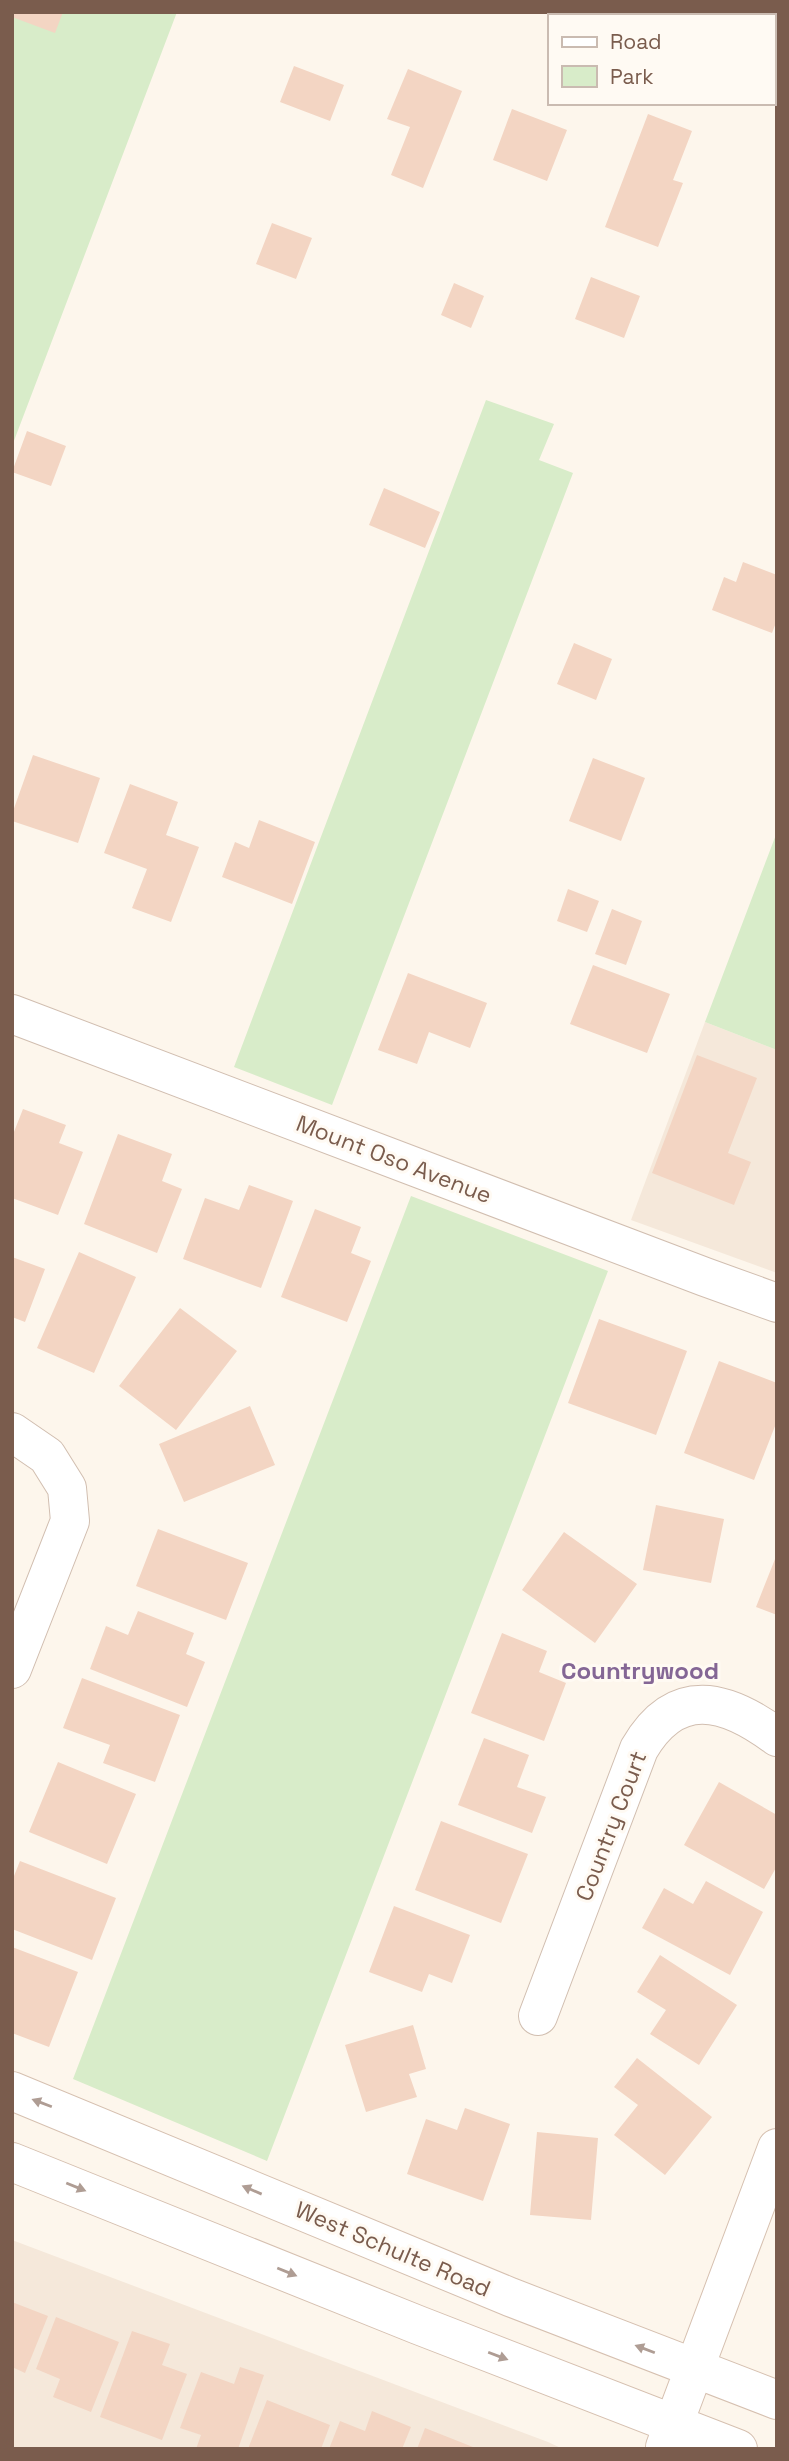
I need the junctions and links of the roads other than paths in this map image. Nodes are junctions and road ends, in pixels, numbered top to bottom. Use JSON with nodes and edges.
{"nodes":[{"id":1,"x":12,"y":1014,"type":"edge"},
{"id":2,"x":777,"y":1303,"type":"edge"},
{"id":3,"x":12,"y":1432,"type":"edge"},
{"id":4,"x":12,"y":1668,"type":"edge"},
{"id":5,"x":777,"y":1737,"type":"edge"},
{"id":6,"x":538,"y":2016,"type":"dead end"},
{"id":7,"x":12,"y":2091,"type":"edge"},
{"id":8,"x":777,"y":2148,"type":"edge"},
{"id":9,"x":12,"y":2162,"type":"edge"},
{"id":10,"x":693,"y":2368,"type":"junction"},
{"id":11,"x":777,"y":2400,"type":"edge"},
{"id":12,"x":669,"y":2437,"type":"edge"},
{"id":13,"x":738,"y":2449,"type":"edge"}],
"edges":[{"from":1,"to":2,"type":"street","name":"Mount Oso Avenue"},
{"from":3,"to":4,"type":"street"},
{"from":5,"to":6,"type":"street","name":"Country Court"},
{"from":10,"to":7,"type":"street","name":"West Schulte Road","one_way":true},
{"from":8,"to":10,"type":"street"},
{"from":9,"to":12,"type":"street","one_way":true},
{"from":10,"to":11,"type":"street","name":"West Schulte Road"},
{"from":10,"to":12,"type":"street"},
{"from":12,"to":13,"type":"street"}]}
